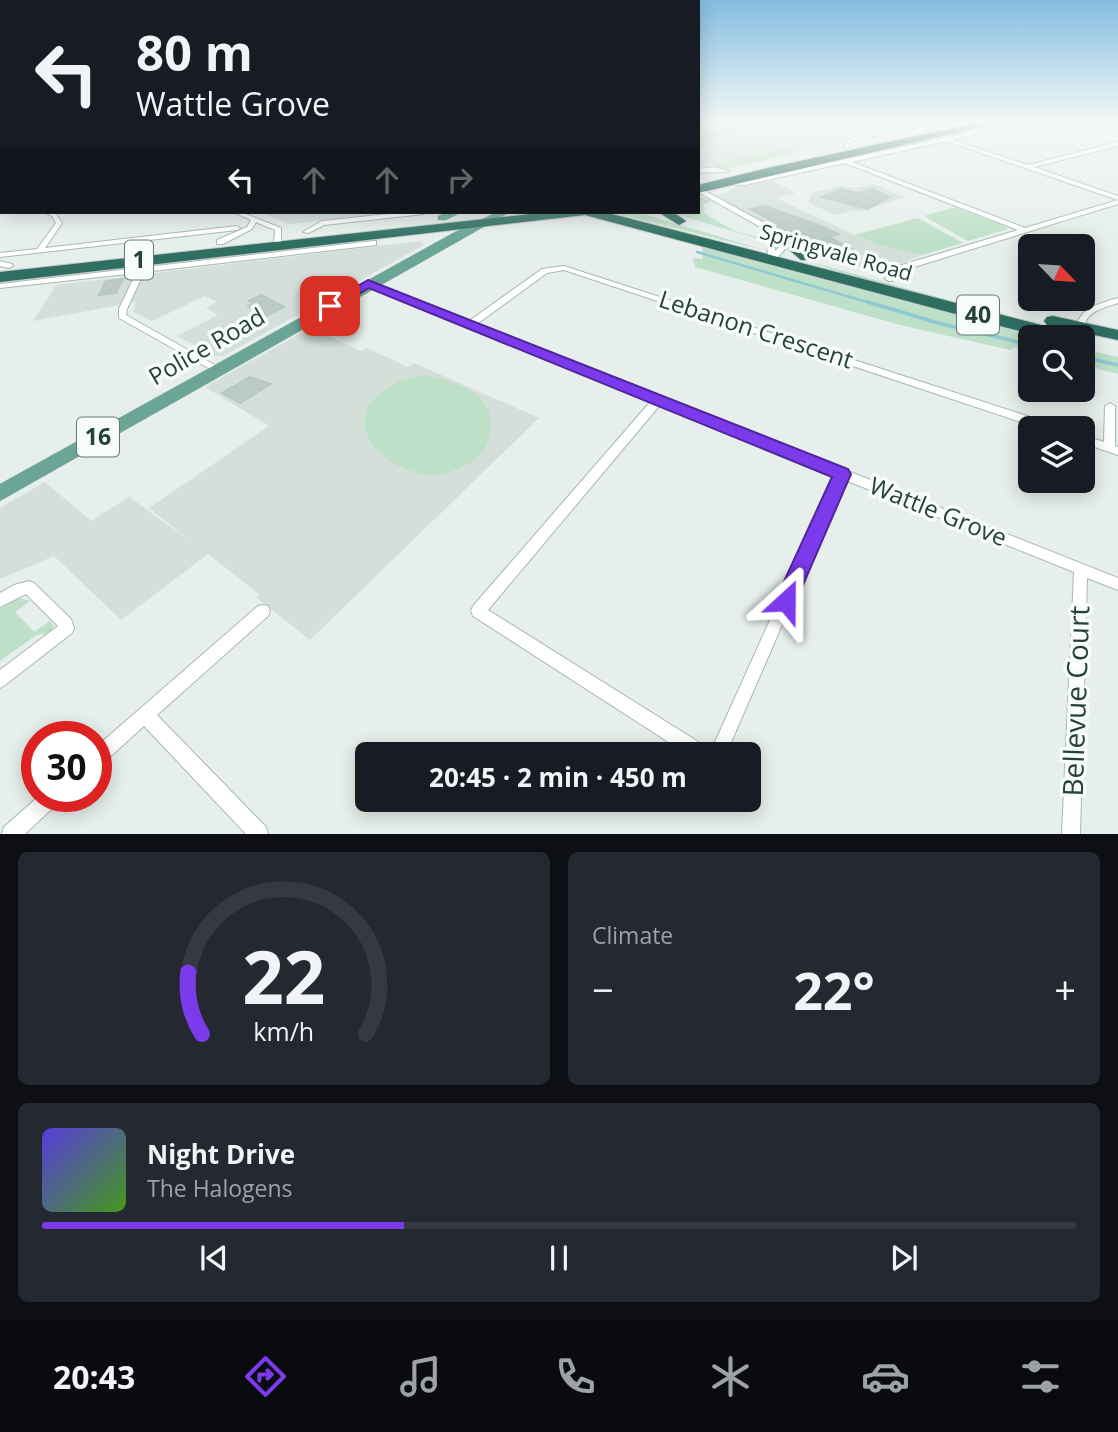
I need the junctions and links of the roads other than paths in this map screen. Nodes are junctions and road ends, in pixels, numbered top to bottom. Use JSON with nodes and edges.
{"nodes":[{"id":1,"x":800,"y":162,"type":"edge"},
{"id":2,"x":851,"y":162,"type":"edge"},
{"id":3,"x":1013,"y":162,"type":"edge"},
{"id":4,"x":1048,"y":162,"type":"edge"},
{"id":5,"x":1028,"y":167,"type":"junction"},
{"id":6,"x":700,"y":171,"type":"edge"},
{"id":7,"x":700,"y":176,"type":"edge"},
{"id":8,"x":724,"y":178,"type":"junction"},
{"id":9,"x":700,"y":187,"type":"edge"},
{"id":10,"x":700,"y":189,"type":"edge"},
{"id":11,"x":1118,"y":200,"type":"edge"},
{"id":12,"x":52,"y":214,"type":"edge"},
{"id":13,"x":241,"y":214,"type":"edge"},
{"id":14,"x":405,"y":214,"type":"edge"},
{"id":15,"x":452,"y":214,"type":"edge"},
{"id":16,"x":603,"y":214,"type":"edge"},
{"id":17,"x":667,"y":214,"type":"edge"},
{"id":18,"x":490,"y":215,"type":"edge"},
{"id":19,"x":535,"y":215,"type":"edge"},
{"id":20,"x":442,"y":218,"type":"junction"},
{"id":21,"x":255,"y":219,"type":"junction"},
{"id":22,"x":645,"y":219,"type":"edge"},
{"id":23,"x":679,"y":221,"type":"junction"},
{"id":24,"x":237,"y":228,"type":"dead end"},
{"id":25,"x":1024,"y":230,"type":"junction"},
{"id":26,"x":414,"y":231,"type":"junction"},
{"id":27,"x":306,"y":232,"type":"junction"},
{"id":28,"x":185,"y":234,"type":"junction"},
{"id":29,"x":278,"y":240,"type":"junction"},
{"id":30,"x":219,"y":242,"type":"junction"},
{"id":31,"x":373,"y":243,"type":"dead end"},
{"id":32,"x":776,"y":245,"type":"junction"},
{"id":33,"x":433,"y":248,"type":"junction"},
{"id":34,"x":40,"y":250,"type":"junction"},
{"id":35,"x":144,"y":265,"type":"junction"},
{"id":36,"x":2,"y":266,"type":"edge"},
{"id":37,"x":889,"y":279,"type":"junction"},
{"id":38,"x":368,"y":284,"type":"junction"},
{"id":39,"x":0,"y":286,"type":"edge"},
{"id":40,"x":1118,"y":300,"type":"edge"},
{"id":41,"x":470,"y":325,"type":"junction"},
{"id":42,"x":1030,"y":325,"type":"edge"},
{"id":43,"x":1042,"y":325,"type":"edge"},
{"id":44,"x":1080,"y":325,"type":"edge"},
{"id":45,"x":1118,"y":335,"type":"edge"},
{"id":46,"x":1095,"y":336,"type":"edge"},
{"id":47,"x":1095,"y":342,"type":"edge"},
{"id":48,"x":1118,"y":349,"type":"edge"},
{"id":49,"x":217,"y":370,"type":"junction"},
{"id":50,"x":658,"y":400,"type":"junction"},
{"id":51,"x":1110,"y":405,"type":"dead end"},
{"id":52,"x":1018,"y":417,"type":"edge"},
{"id":53,"x":1095,"y":443,"type":"edge"},
{"id":54,"x":1114,"y":449,"type":"edge"},
{"id":55,"x":842,"y":474,"type":"junction"},
{"id":56,"x":0,"y":493,"type":"edge"},
{"id":57,"x":1081,"y":569,"type":"junction"},
{"id":58,"x":1118,"y":584,"type":"edge"},
{"id":59,"x":0,"y":601,"type":"edge"},
{"id":60,"x":263,"y":611,"type":"dead end"},
{"id":61,"x":0,"y":680,"type":"edge"},
{"id":62,"x":145,"y":715,"type":"junction"},
{"id":63,"x":683,"y":742,"type":"edge"},
{"id":64,"x":723,"y":742,"type":"edge"},
{"id":65,"x":112,"y":744,"type":"edge"},
{"id":66,"x":35,"y":812,"type":"edge"},
{"id":67,"x":10,"y":834,"type":"edge"},
{"id":68,"x":259,"y":834,"type":"edge"},
{"id":69,"x":1071,"y":834,"type":"edge"}],
"edges":[{"from":1,"to":8,"type":"highway"},
{"from":2,"to":25,"type":"street"},
{"from":3,"to":5,"type":"street"},
{"from":4,"to":5,"type":"street"},
{"from":5,"to":11,"type":"street"},
{"from":6,"to":8,"type":"street"},
{"from":7,"to":8,"type":"highway"},
{"from":8,"to":9,"type":"highway"},
{"from":10,"to":32,"type":"street"},
{"from":11,"to":25,"type":"street"},
{"from":12,"to":34,"type":"street"},
{"from":13,"to":21,"type":"street"},
{"from":14,"to":27,"type":"street"},
{"from":15,"to":20,"type":"main road"},
{"from":16,"to":22,"type":"highway","name":"Springvale Road","number":"40"},
{"from":17,"to":23,"type":"highway"},
{"from":18,"to":19,"type":"highway","number":"1"},
{"from":18,"to":19,"type":"highway"},
{"from":18,"to":20,"type":"highway","number":"1"},
{"from":18,"to":26,"type":"highway","number":"1"},
{"from":18,"to":33,"type":"main road","name":"Police Road","number":"16"},
{"from":19,"to":22,"type":"highway"},
{"from":20,"to":27,"type":"highway","number":"1"},
{"from":21,"to":29,"type":"street"},
{"from":21,"to":30,"type":"street"},
{"from":22,"to":23,"type":"highway","name":"Springvale Road","number":"40"},
{"from":22,"to":32,"type":"highway","name":"Springvale Road","number":"40"},
{"from":23,"to":32,"type":"highway","name":"Springvale Road","number":"40"},
{"from":24,"to":28,"type":"street"},
{"from":25,"to":37,"type":"street"},
{"from":26,"to":29,"type":"highway","number":"1"},
{"from":26,"to":33,"type":"main road"},
{"from":27,"to":29,"type":"highway","number":"1"},
{"from":28,"to":30,"type":"street"},
{"from":28,"to":34,"type":"street"},
{"from":29,"to":30,"type":"highway","number":"1"},
{"from":29,"to":35,"type":"highway","number":"1"},
{"from":30,"to":36,"type":"highway","number":"1"},
{"from":31,"to":35,"type":"street"},
{"from":32,"to":37,"type":"highway","name":"Springvale Road","number":"40"},
{"from":32,"to":42,"type":"highway","name":"Springvale Road","number":"40"},
{"from":33,"to":38,"type":"main road","name":"Police Road","number":"16"},
{"from":34,"to":36,"type":"street"},
{"from":35,"to":36,"type":"highway","number":"1"},
{"from":35,"to":39,"type":"street"},
{"from":35,"to":49,"type":"street"},
{"from":37,"to":43,"type":"highway","name":"Springvale Road","number":"40"},
{"from":38,"to":41,"type":"street","name":"Wattle Grove"},
{"from":38,"to":49,"type":"main road","name":"Police Road","number":"16"},
{"from":40,"to":44,"type":"street"},
{"from":41,"to":50,"type":"street","name":"Wattle Grove"},
{"from":41,"to":52,"type":"street","name":"Lebanon Crescent"},
{"from":45,"to":46,"type":"highway","name":"Springvale Road","number":"40"},
{"from":47,"to":48,"type":"highway","name":"Springvale Road","number":"40"},
{"from":49,"to":56,"type":"main road","name":"Police Road","number":"16"},
{"from":50,"to":55,"type":"street","name":"Wattle Grove"},
{"from":50,"to":63,"type":"street"},
{"from":51,"to":54,"type":"street"},
{"from":53,"to":54,"type":"street"},
{"from":55,"to":57,"type":"street","name":"Wattle Grove"},
{"from":55,"to":64,"type":"street"},
{"from":57,"to":58,"type":"street","name":"Wattle Grove"},
{"from":57,"to":69,"type":"street","name":"Bellevue Court"},
{"from":59,"to":61,"type":"street"},
{"from":60,"to":62,"type":"street"},
{"from":62,"to":65,"type":"street"},
{"from":62,"to":68,"type":"street"},
{"from":66,"to":67,"type":"street"}]}
